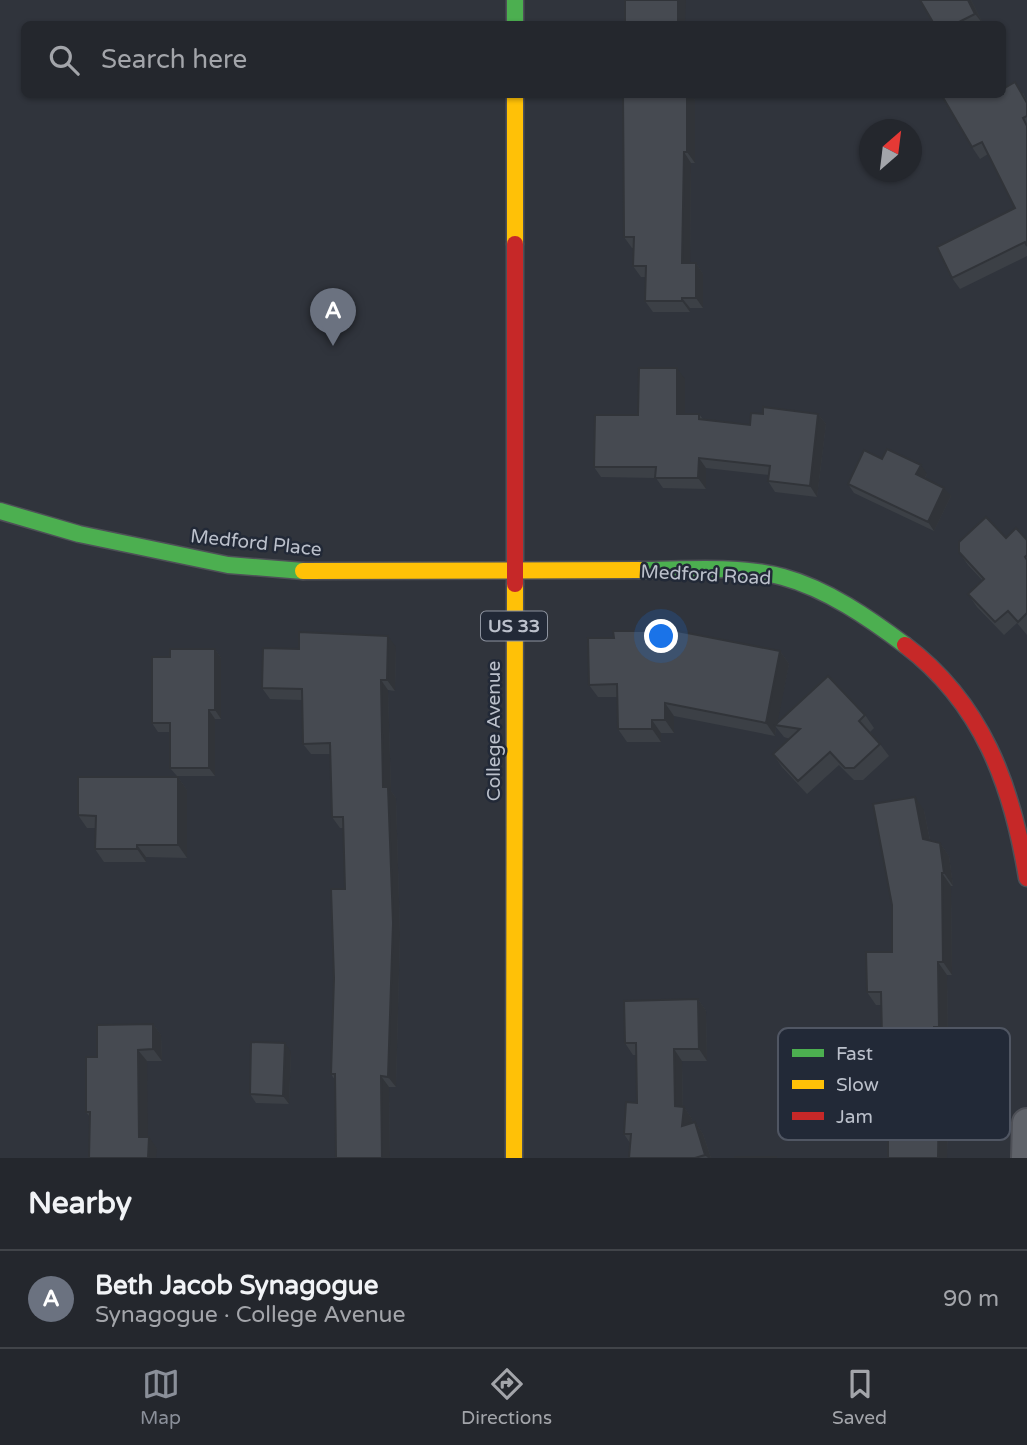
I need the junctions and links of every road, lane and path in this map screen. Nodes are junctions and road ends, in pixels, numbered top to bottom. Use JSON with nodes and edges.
{"nodes":[{"id":1,"x":515,"y":0,"type":"edge"},
{"id":2,"x":515,"y":21,"type":"edge"},
{"id":3,"x":515,"y":98,"type":"edge"},
{"id":4,"x":0,"y":511,"type":"edge"},
{"id":5,"x":513,"y":571,"type":"junction"},
{"id":6,"x":1027,"y":878,"type":"edge"},
{"id":7,"x":1027,"y":1123,"type":"edge"},
{"id":8,"x":514,"y":1158,"type":"edge"},
{"id":9,"x":1026,"y":1158,"type":"edge"}],
"edges":[{"from":1,"to":2,"type":"street"},
{"from":3,"to":5,"type":"street","name":"College Avenue","number":"US 33"},
{"from":4,"to":5,"type":"street","name":"Medford Place"},
{"from":5,"to":6,"type":"street","name":"Medford Road"},
{"from":5,"to":8,"type":"street","name":"College Avenue","number":"US 33"},
{"from":7,"to":9,"type":"street"}]}
